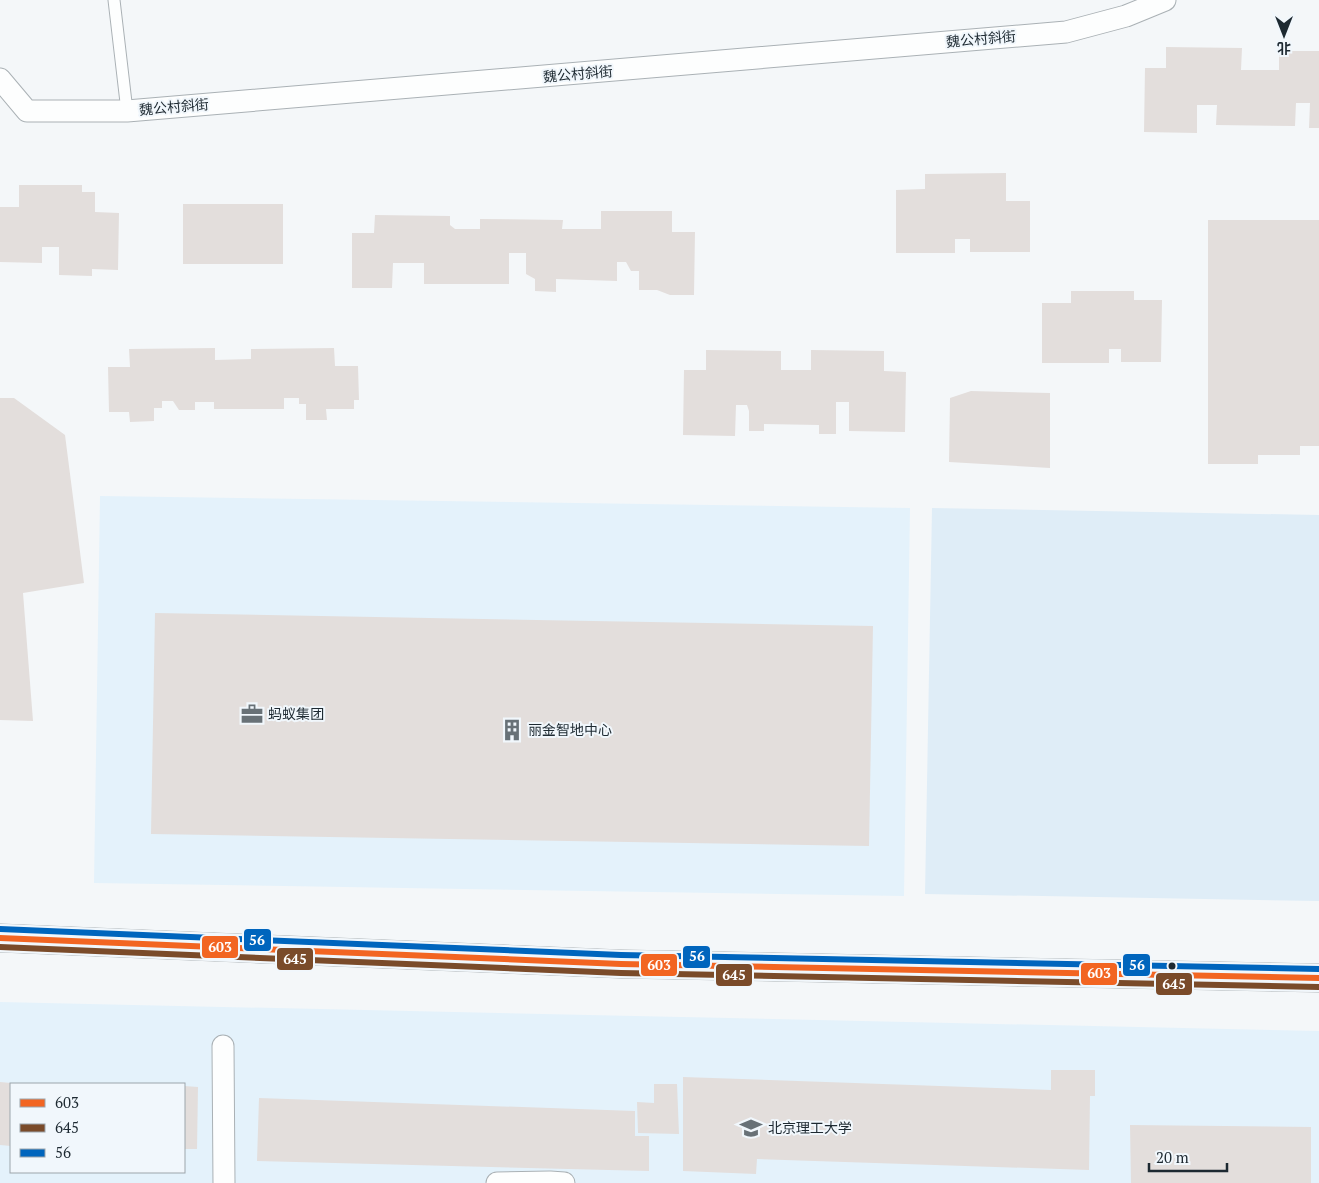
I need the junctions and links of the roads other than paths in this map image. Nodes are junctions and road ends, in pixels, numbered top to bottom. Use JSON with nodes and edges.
{"nodes":[{"id":1,"x":114,"y":0,"type":"edge"},
{"id":2,"x":1165,"y":0,"type":"edge"},
{"id":3,"x":0,"y":79,"type":"edge"},
{"id":4,"x":127,"y":111,"type":"junction"},
{"id":5,"x":0,"y":938,"type":"edge"},
{"id":6,"x":1319,"y":978,"type":"edge"},
{"id":7,"x":223,"y":1046,"type":"dead end"},
{"id":8,"x":224,"y":1183,"type":"edge"},
{"id":9,"x":497,"y":1183,"type":"edge"},
{"id":10,"x":564,"y":1183,"type":"edge"}],
"edges":[{"from":1,"to":4,"type":"lane"},
{"from":2,"to":4,"type":"street","name":"魏公村斜街"},
{"from":3,"to":4,"type":"street","name":"魏公村斜街"},
{"from":5,"to":6,"type":"street"},
{"from":7,"to":8,"type":"street"},
{"from":9,"to":10,"type":"street"}]}
